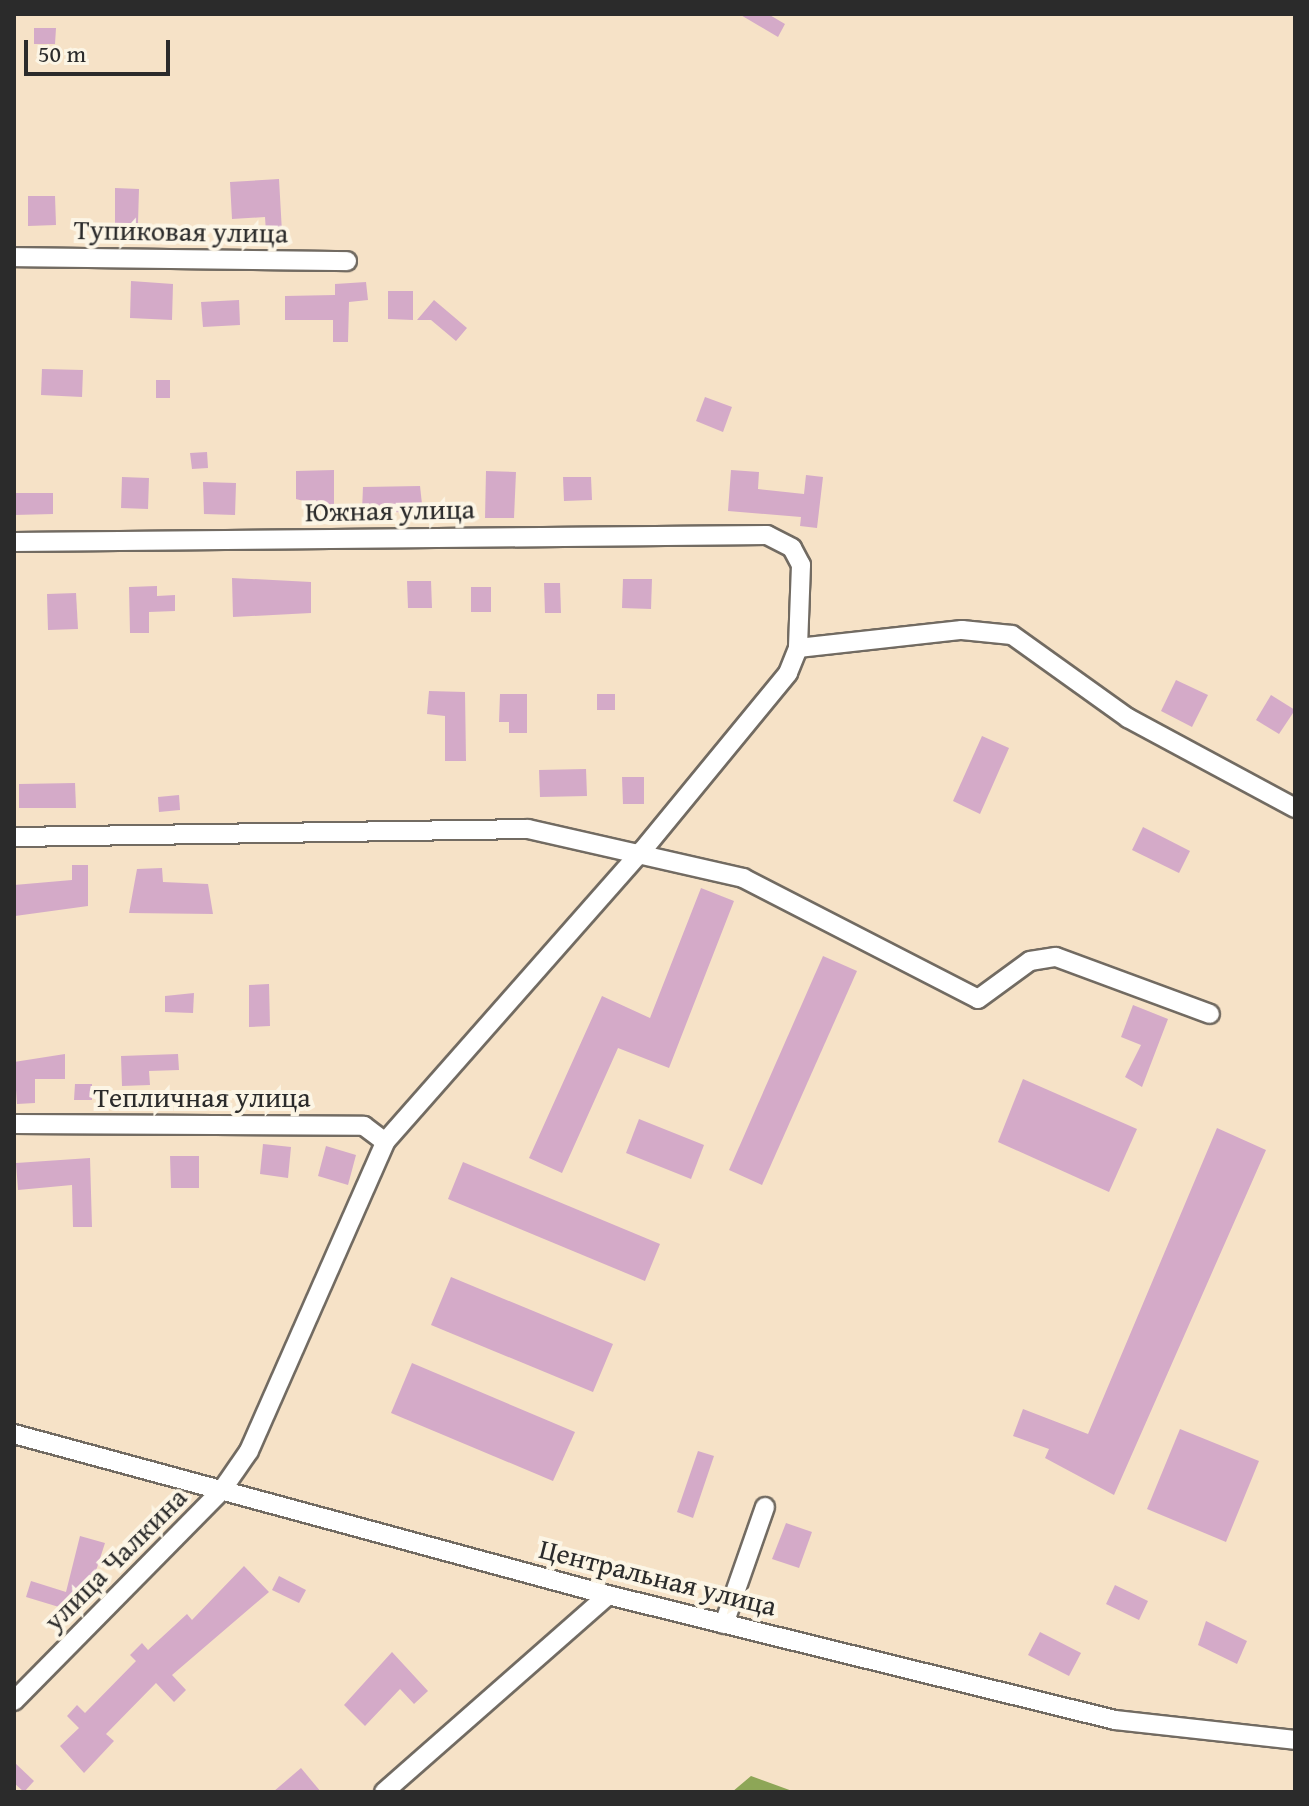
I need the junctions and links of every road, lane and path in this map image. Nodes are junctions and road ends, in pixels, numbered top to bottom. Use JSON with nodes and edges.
{"nodes":[{"id":1,"x":14,"y":257,"type":"edge"},
{"id":2,"x":347,"y":261,"type":"dead end"},
{"id":3,"x":14,"y":542,"type":"edge"},
{"id":4,"x":798,"y":648,"type":"junction"},
{"id":5,"x":1295,"y":808,"type":"edge"},
{"id":6,"x":14,"y":837,"type":"edge"},
{"id":7,"x":642,"y":851,"type":"junction"},
{"id":8,"x":1210,"y":1014,"type":"dead end"},
{"id":9,"x":14,"y":1124,"type":"edge"},
{"id":10,"x":385,"y":1142,"type":"junction"},
{"id":11,"x":14,"y":1434,"type":"edge"},
{"id":12,"x":222,"y":1490,"type":"junction"},
{"id":13,"x":765,"y":1507,"type":"dead end"},
{"id":14,"x":608,"y":1595,"type":"junction"},
{"id":15,"x":724,"y":1624,"type":"junction"},
{"id":16,"x":14,"y":1701,"type":"edge"},
{"id":17,"x":1295,"y":1740,"type":"edge"},
{"id":18,"x":384,"y":1792,"type":"edge"}],
"edges":[{"from":1,"to":2,"type":"street","name":"Тупиковая улица"},
{"from":3,"to":4,"type":"street","name":"Южная улица"},
{"from":4,"to":5,"type":"street"},
{"from":4,"to":7,"type":"street","name":"улица Чалкина"},
{"from":6,"to":7,"type":"street"},
{"from":7,"to":8,"type":"street"},
{"from":7,"to":10,"type":"street","name":"улица Чалкина"},
{"from":9,"to":10,"type":"street","name":"Тепличная улица"},
{"from":10,"to":12,"type":"street","name":"улица Чалкина"},
{"from":11,"to":12,"type":"street","name":"Центральная улица"},
{"from":12,"to":14,"type":"street","name":"Центральная улица"},
{"from":12,"to":16,"type":"street","name":"улица Чалкина"},
{"from":13,"to":15,"type":"street"},
{"from":14,"to":15,"type":"street","name":"Центральная улица"},
{"from":14,"to":18,"type":"street"},
{"from":15,"to":17,"type":"street","name":"Центральная улица"}]}
